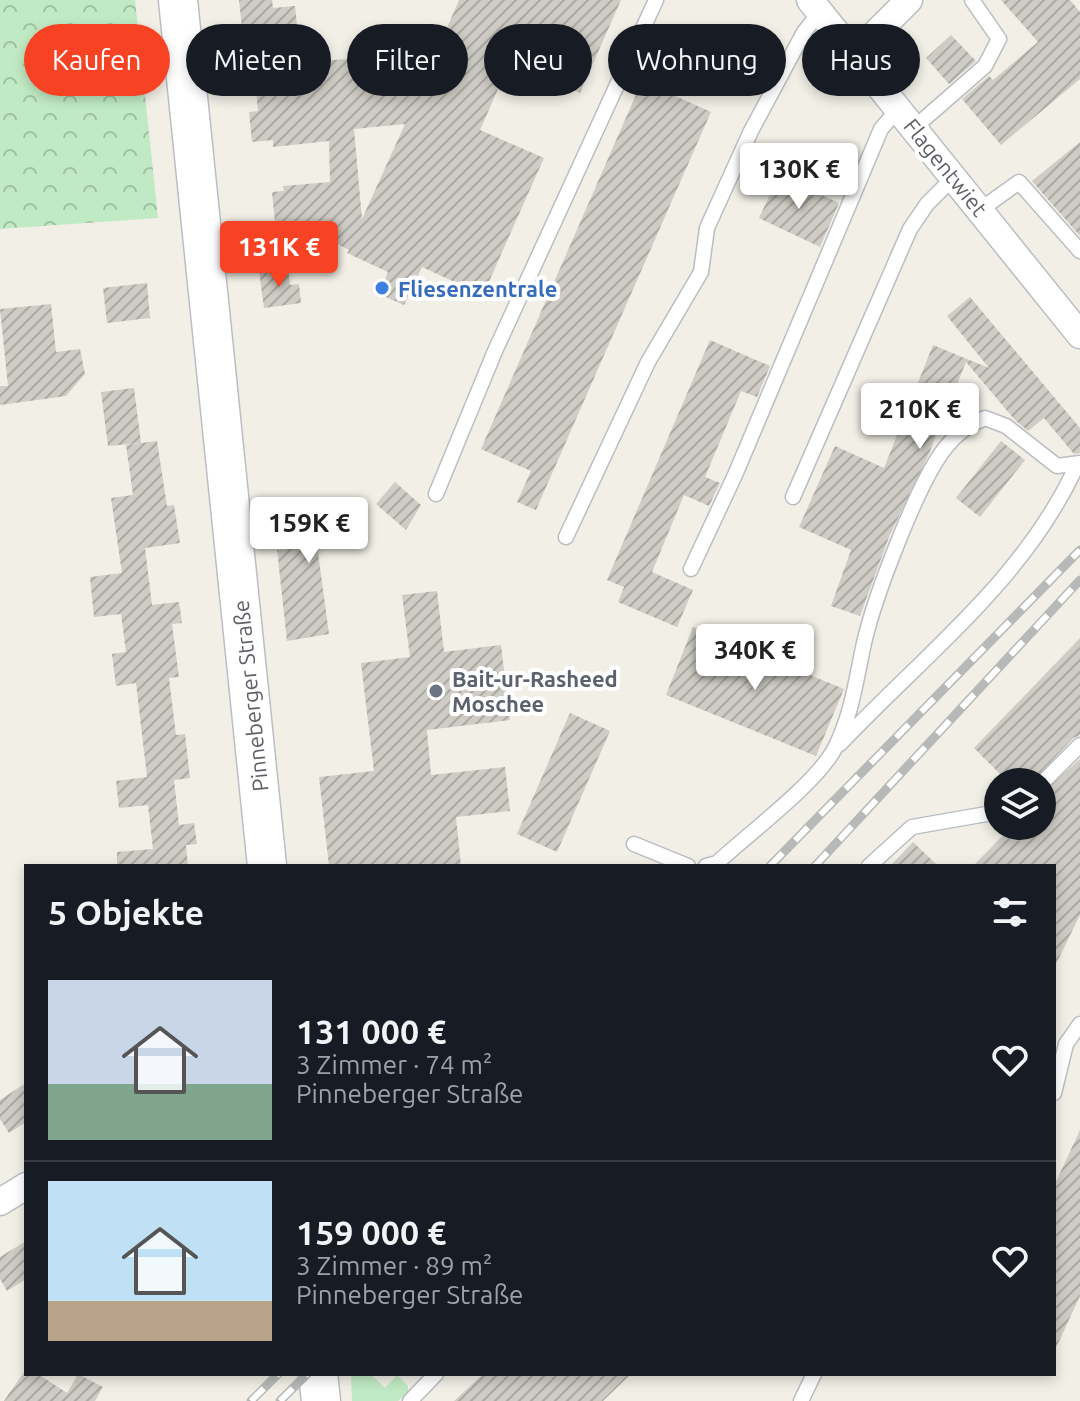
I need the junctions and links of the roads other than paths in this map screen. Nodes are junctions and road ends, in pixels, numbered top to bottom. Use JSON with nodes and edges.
{"nodes":[{"id":1,"x":178,"y":0,"type":"edge"},
{"id":2,"x":656,"y":0,"type":"edge"},
{"id":3,"x":909,"y":0,"type":"edge"},
{"id":4,"x":972,"y":0,"type":"edge"},
{"id":5,"x":815,"y":6,"type":"edge"},
{"id":6,"x":831,"y":24,"type":"edge"},
{"id":7,"x":885,"y":24,"type":"edge"},
{"id":8,"x":890,"y":96,"type":"edge"},
{"id":9,"x":907,"y":118,"type":"junction"},
{"id":10,"x":954,"y":177,"type":"junction"},
{"id":11,"x":980,"y":210,"type":"junction"},
{"id":12,"x":1080,"y":251,"type":"edge"},
{"id":13,"x":1080,"y":335,"type":"edge"},
{"id":14,"x":1078,"y":465,"type":"edge"},
{"id":15,"x":436,"y":494,"type":"dead end"},
{"id":16,"x":793,"y":497,"type":"dead end"},
{"id":17,"x":566,"y":537,"type":"dead end"},
{"id":18,"x":691,"y":569,"type":"dead end"},
{"id":19,"x":1080,"y":745,"type":"edge"},
{"id":20,"x":833,"y":752,"type":"junction"},
{"id":21,"x":1056,"y":769,"type":"edge"},
{"id":22,"x":984,"y":814,"type":"edge"},
{"id":23,"x":634,"y":844,"type":"dead end"},
{"id":24,"x":267,"y":864,"type":"edge"},
{"id":25,"x":683,"y":864,"type":"edge"},
{"id":26,"x":713,"y":864,"type":"edge"},
{"id":27,"x":871,"y":864,"type":"edge"},
{"id":28,"x":1080,"y":1024,"type":"edge"},
{"id":29,"x":1056,"y":1085,"type":"edge"},
{"id":30,"x":24,"y":1187,"type":"edge"},
{"id":31,"x":0,"y":1202,"type":"edge"},
{"id":32,"x":318,"y":1376,"type":"edge"},
{"id":33,"x":434,"y":1376,"type":"edge"},
{"id":34,"x":813,"y":1376,"type":"edge"},
{"id":35,"x":321,"y":1401,"type":"edge"},
{"id":36,"x":410,"y":1401,"type":"edge"},
{"id":37,"x":801,"y":1401,"type":"edge"}],
"edges":[{"from":1,"to":24,"type":"main road","name":"Pinneberger Straße"},
{"from":2,"to":15,"type":"lane"},
{"from":3,"to":7,"type":"street"},
{"from":4,"to":9,"type":"lane"},
{"from":5,"to":6,"type":"street","name":"Flagentwiet"},
{"from":5,"to":17,"type":"lane"},
{"from":8,"to":9,"type":"street","name":"Flagentwiet"},
{"from":9,"to":10,"type":"street","name":"Flagentwiet"},
{"from":9,"to":18,"type":"lane"},
{"from":10,"to":11,"type":"street","name":"Flagentwiet"},
{"from":10,"to":16,"type":"lane"},
{"from":11,"to":12,"type":"lane"},
{"from":11,"to":13,"type":"street","name":"Flagentwiet"},
{"from":14,"to":20,"type":"lane"},
{"from":14,"to":20,"type":"lane"},
{"from":19,"to":21,"type":"lane"},
{"from":20,"to":26,"type":"lane"},
{"from":22,"to":27,"type":"lane"},
{"from":23,"to":25,"type":"lane"},
{"from":28,"to":29,"type":"lane"},
{"from":30,"to":31,"type":"street"},
{"from":32,"to":35,"type":"main road"},
{"from":33,"to":36,"type":"lane"},
{"from":34,"to":37,"type":"lane"}]}
